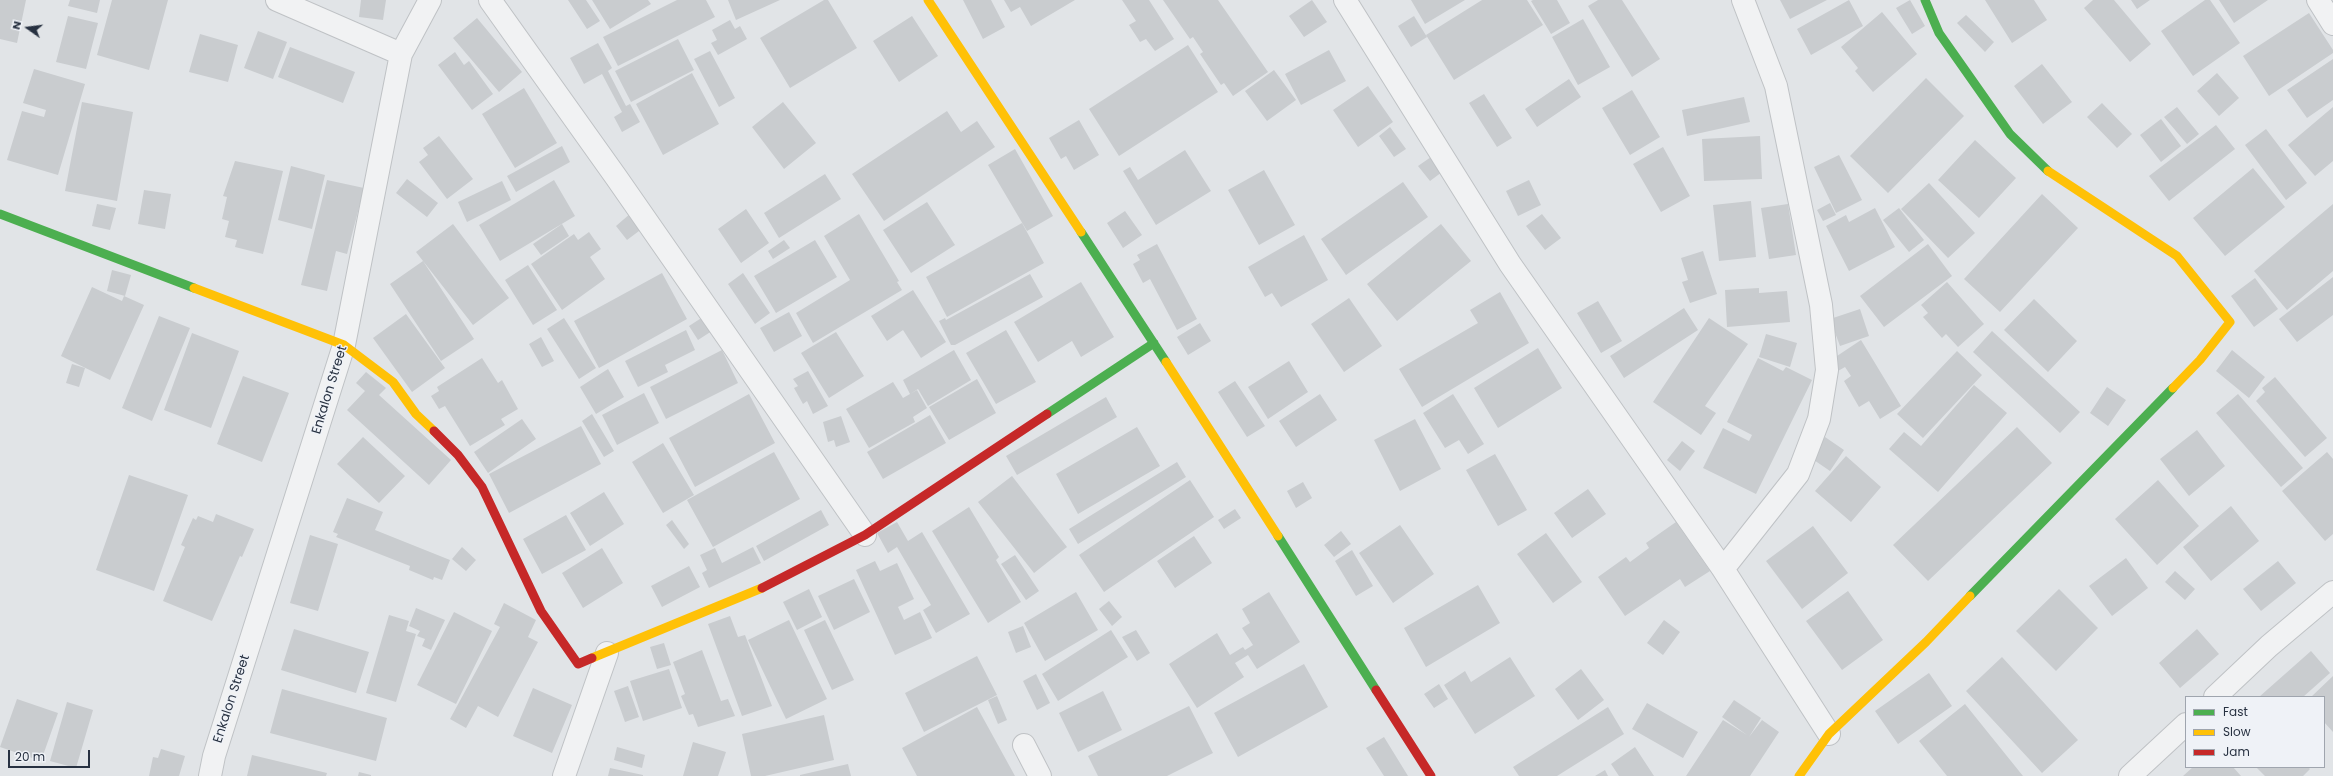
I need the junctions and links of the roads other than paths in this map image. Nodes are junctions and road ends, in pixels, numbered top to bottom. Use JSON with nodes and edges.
{"nodes":[{"id":1,"x":277,"y":0,"type":"edge"},
{"id":2,"x":430,"y":0,"type":"edge"},
{"id":3,"x":490,"y":0,"type":"edge"},
{"id":4,"x":928,"y":0,"type":"edge"},
{"id":5,"x":1344,"y":0,"type":"edge"},
{"id":6,"x":1743,"y":0,"type":"edge"},
{"id":7,"x":1925,"y":0,"type":"edge"},
{"id":8,"x":2318,"y":0,"type":"edge"},
{"id":9,"x":2333,"y":24,"type":"edge"},
{"id":10,"x":401,"y":54,"type":"junction"},
{"id":11,"x":0,"y":214,"type":"edge"},
{"id":12,"x":1154,"y":343,"type":"junction"},
{"id":13,"x":344,"y":345,"type":"junction"},
{"id":14,"x":865,"y":535,"type":"junction"},
{"id":15,"x":1723,"y":569,"type":"junction"},
{"id":16,"x":2333,"y":592,"type":"edge"},
{"id":17,"x":607,"y":653,"type":"junction"},
{"id":18,"x":2216,"y":696,"type":"edge"},
{"id":19,"x":2185,"y":725,"type":"edge"},
{"id":20,"x":1829,"y":734,"type":"junction"},
{"id":21,"x":1024,"y":745,"type":"dead end"},
{"id":22,"x":210,"y":776,"type":"edge"},
{"id":23,"x":564,"y":776,"type":"edge"},
{"id":24,"x":1040,"y":776,"type":"edge"},
{"id":25,"x":1431,"y":776,"type":"edge"},
{"id":26,"x":1799,"y":776,"type":"edge"},
{"id":27,"x":2130,"y":776,"type":"edge"}],
"edges":[{"from":1,"to":10,"type":"street"},
{"from":2,"to":10,"type":"street","name":"Enkalon Street"},
{"from":3,"to":14,"type":"street"},
{"from":4,"to":12,"type":"street"},
{"from":5,"to":15,"type":"street"},
{"from":6,"to":15,"type":"street"},
{"from":7,"to":20,"type":"street"},
{"from":8,"to":9,"type":"street"},
{"from":10,"to":13,"type":"street","name":"Enkalon Street"},
{"from":11,"to":13,"type":"street"},
{"from":12,"to":14,"type":"street"},
{"from":12,"to":25,"type":"street"},
{"from":13,"to":17,"type":"street"},
{"from":13,"to":22,"type":"street","name":"Enkalon Street"},
{"from":14,"to":17,"type":"street"},
{"from":15,"to":20,"type":"street"},
{"from":16,"to":18,"type":"street"},
{"from":17,"to":23,"type":"street"},
{"from":19,"to":27,"type":"street"},
{"from":20,"to":26,"type":"street"},
{"from":21,"to":24,"type":"street"}]}
